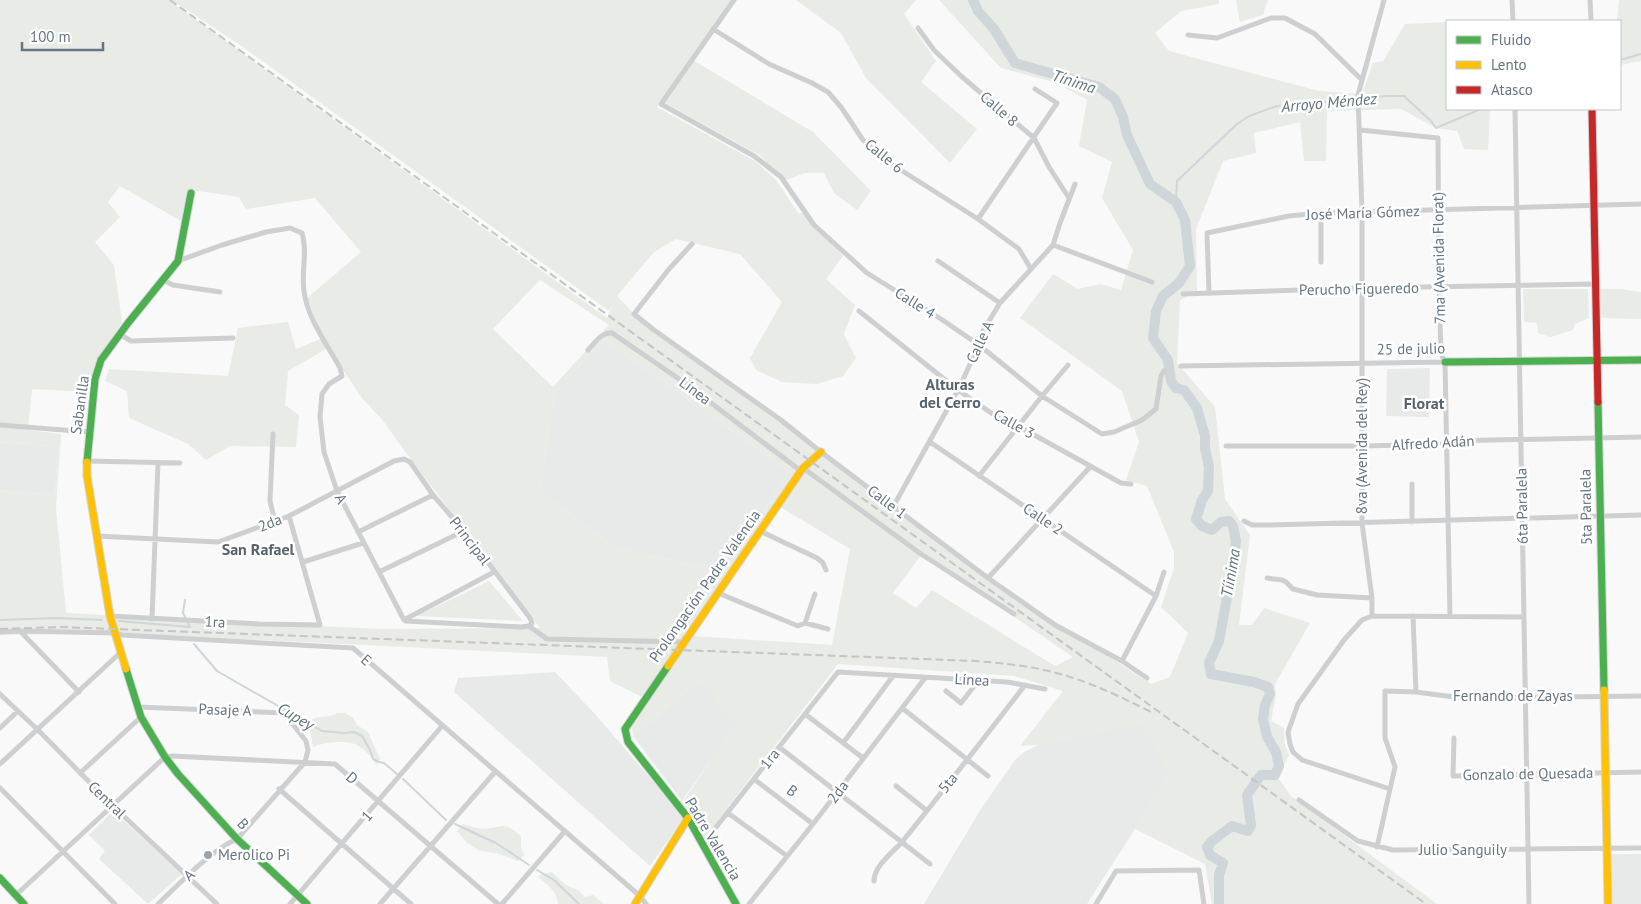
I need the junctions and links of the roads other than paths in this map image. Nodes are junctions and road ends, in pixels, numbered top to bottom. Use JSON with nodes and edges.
{"nodes":[{"id":1,"x":734,"y":0,"type":"edge"},
{"id":2,"x":1384,"y":0,"type":"edge"},
{"id":3,"x":1512,"y":0,"type":"edge"},
{"id":4,"x":1590,"y":0,"type":"edge"},
{"id":5,"x":1513,"y":20,"type":"edge"},
{"id":6,"x":1590,"y":20,"type":"edge"},
{"id":7,"x":918,"y":28,"type":"dead end"},
{"id":8,"x":713,"y":29,"type":"junction"},
{"id":9,"x":1188,"y":35,"type":"dead end"},
{"id":10,"x":1362,"y":80,"type":"junction"},
{"id":11,"x":1035,"y":89,"type":"dead end"},
{"id":12,"x":1515,"y":110,"type":"edge"},
{"id":13,"x":1592,"y":110,"type":"edge"},
{"id":14,"x":1360,"y":130,"type":"junction"},
{"id":15,"x":1034,"y":138,"type":"junction"},
{"id":16,"x":1075,"y":184,"type":"dead end"},
{"id":17,"x":191,"y":193,"type":"dead end"},
{"id":18,"x":1069,"y":198,"type":"junction"},
{"id":19,"x":1641,"y":204,"type":"edge"},
{"id":20,"x":1594,"y":205,"type":"junction"},
{"id":21,"x":1516,"y":208,"type":"junction"},
{"id":22,"x":1439,"y":210,"type":"junction"},
{"id":23,"x":1362,"y":212,"type":"junction"},
{"id":24,"x":1321,"y":214,"type":"junction"},
{"id":25,"x":978,"y":219,"type":"junction"},
{"id":26,"x":692,"y":244,"type":"dead end"},
{"id":27,"x":1053,"y":245,"type":"junction"},
{"id":28,"x":178,"y":261,"type":"junction"},
{"id":29,"x":938,"y":261,"type":"dead end"},
{"id":30,"x":1321,"y":262,"type":"dead end"},
{"id":31,"x":1031,"y":269,"type":"junction"},
{"id":32,"x":163,"y":280,"type":"junction"},
{"id":33,"x":1152,"y":282,"type":"dead end"},
{"id":34,"x":1596,"y":284,"type":"junction"},
{"id":35,"x":1518,"y":286,"type":"junction"},
{"id":36,"x":1438,"y":287,"type":"junction"},
{"id":37,"x":1362,"y":288,"type":"junction"},
{"id":38,"x":220,"y":292,"type":"dead end"},
{"id":39,"x":1210,"y":293,"type":"junction"},
{"id":40,"x":1183,"y":294,"type":"dead end"},
{"id":41,"x":1000,"y":303,"type":"junction"},
{"id":42,"x":858,"y":311,"type":"dead end"},
{"id":43,"x":121,"y":335,"type":"junction"},
{"id":44,"x":233,"y":338,"type":"dead end"},
{"id":45,"x":979,"y":345,"type":"junction"},
{"id":46,"x":588,"y":350,"type":"dead end"},
{"id":47,"x":1597,"y":360,"type":"junction"},
{"id":48,"x":1641,"y":360,"type":"edge"},
{"id":49,"x":1519,"y":361,"type":"junction"},
{"id":50,"x":1445,"y":362,"type":"junction"},
{"id":51,"x":1362,"y":364,"type":"junction"},
{"id":52,"x":1068,"y":365,"type":"dead end"},
{"id":53,"x":1181,"y":366,"type":"dead end"},
{"id":54,"x":1164,"y":371,"type":"dead end"},
{"id":55,"x":958,"y":390,"type":"junction"},
{"id":56,"x":1042,"y":396,"type":"junction"},
{"id":57,"x":0,"y":425,"type":"edge"},
{"id":58,"x":1018,"y":426,"type":"junction"},
{"id":59,"x":89,"y":432,"type":"junction"},
{"id":60,"x":273,"y":434,"type":"dead end"},
{"id":61,"x":1641,"y":437,"type":"edge"},
{"id":62,"x":1599,"y":438,"type":"junction"},
{"id":63,"x":1520,"y":440,"type":"junction"},
{"id":64,"x":1446,"y":441,"type":"junction"},
{"id":65,"x":930,"y":442,"type":"junction"},
{"id":66,"x":1226,"y":446,"type":"dead end"},
{"id":67,"x":1362,"y":446,"type":"junction"},
{"id":68,"x":821,"y":452,"type":"junction"},
{"id":69,"x":404,"y":459,"type":"joint"},
{"id":70,"x":87,"y":461,"type":"junction"},
{"id":71,"x":158,"y":463,"type":"junction"},
{"id":72,"x":180,"y":463,"type":"dead end"},
{"id":73,"x":1090,"y":467,"type":"junction"},
{"id":74,"x":802,"y":469,"type":"junction"},
{"id":75,"x":979,"y":476,"type":"junction"},
{"id":76,"x":1131,"y":484,"type":"dead end"},
{"id":77,"x":1412,"y":484,"type":"dead end"},
{"id":78,"x":337,"y":491,"type":"junction"},
{"id":79,"x":433,"y":495,"type":"junction"},
{"id":80,"x":893,"y":507,"type":"junction"},
{"id":81,"x":1600,"y":515,"type":"junction"},
{"id":82,"x":1641,"y":515,"type":"edge"},
{"id":83,"x":290,"y":516,"type":"junction"},
{"id":84,"x":1522,"y":517,"type":"junction"},
{"id":85,"x":1042,"y":519,"type":"junction"},
{"id":86,"x":1448,"y":520,"type":"junction"},
{"id":87,"x":1244,"y":521,"type":"dead end"},
{"id":88,"x":275,"y":522,"type":"junction"},
{"id":89,"x":1412,"y":522,"type":"junction"},
{"id":90,"x":1362,"y":523,"type":"junction"},
{"id":91,"x":464,"y":531,"type":"junction"},
{"id":92,"x":358,"y":532,"type":"junction"},
{"id":93,"x":760,"y":532,"type":"junction"},
{"id":94,"x":96,"y":536,"type":"junction"},
{"id":95,"x":156,"y":540,"type":"junction"},
{"id":96,"x":364,"y":543,"type":"junction"},
{"id":97,"x":303,"y":562,"type":"junction"},
{"id":98,"x":826,"y":570,"type":"dead end"},
{"id":99,"x":379,"y":572,"type":"junction"},
{"id":100,"x":494,"y":572,"type":"junction"},
{"id":101,"x":1164,"y":572,"type":"dead end"},
{"id":102,"x":988,"y":578,"type":"junction"},
{"id":103,"x":1267,"y":578,"type":"dead end"},
{"id":104,"x":718,"y":593,"type":"junction"},
{"id":105,"x":815,"y":594,"type":"dead end"},
{"id":106,"x":1156,"y":596,"type":"junction"},
{"id":107,"x":1372,"y":598,"type":"junction"},
{"id":108,"x":1014,"y":614,"type":"dead end"},
{"id":109,"x":110,"y":616,"type":"junction"},
{"id":110,"x":1372,"y":616,"type":"junction"},
{"id":111,"x":1413,"y":616,"type":"junction"},
{"id":112,"x":1450,"y":617,"type":"junction"},
{"id":113,"x":1524,"y":617,"type":"junction"},
{"id":114,"x":152,"y":619,"type":"junction"},
{"id":115,"x":404,"y":620,"type":"junction"},
{"id":116,"x":805,"y":623,"type":"junction"},
{"id":117,"x":529,"y":626,"type":"junction"},
{"id":118,"x":828,"y":630,"type":"dead end"},
{"id":119,"x":20,"y":631,"type":"junction"},
{"id":120,"x":0,"y":632,"type":"edge"},
{"id":121,"x":114,"y":633,"type":"junction"},
{"id":122,"x":683,"y":642,"type":"junction"},
{"id":123,"x":121,"y":652,"type":"junction"},
{"id":124,"x":1122,"y":661,"type":"junction"},
{"id":125,"x":838,"y":672,"type":"joint"},
{"id":126,"x":893,"y":676,"type":"junction"},
{"id":127,"x":925,"y":678,"type":"junction"},
{"id":128,"x":1147,"y":678,"type":"dead end"},
{"id":129,"x":979,"y":680,"type":"junction"},
{"id":130,"x":1024,"y":685,"type":"junction"},
{"id":131,"x":1045,"y":689,"type":"dead end"},
{"id":132,"x":946,"y":691,"type":"dead end"},
{"id":133,"x":79,"y":692,"type":"junction"},
{"id":134,"x":1416,"y":692,"type":"junction"},
{"id":135,"x":0,"y":694,"type":"edge"},
{"id":136,"x":1604,"y":696,"type":"junction"},
{"id":137,"x":1641,"y":696,"type":"edge"},
{"id":138,"x":1525,"y":697,"type":"junction"},
{"id":139,"x":138,"y":707,"type":"junction"},
{"id":140,"x":902,"y":708,"type":"junction"},
{"id":141,"x":18,"y":711,"type":"junction"},
{"id":142,"x":805,"y":714,"type":"junction"},
{"id":143,"x":141,"y":716,"type":"junction"},
{"id":144,"x":442,"y":726,"type":"junction"},
{"id":145,"x":0,"y":728,"type":"edge"},
{"id":146,"x":38,"y":730,"type":"junction"},
{"id":147,"x":1454,"y":738,"type":"dead end"},
{"id":148,"x":628,"y":742,"type":"joint"},
{"id":149,"x":843,"y":743,"type":"junction"},
{"id":150,"x":779,"y":747,"type":"junction"},
{"id":151,"x":165,"y":757,"type":"junction"},
{"id":152,"x":863,"y":758,"type":"junction"},
{"id":153,"x":968,"y":759,"type":"junction"},
{"id":154,"x":305,"y":762,"type":"junction"},
{"id":155,"x":0,"y":764,"type":"edge"},
{"id":156,"x":495,"y":772,"type":"junction"},
{"id":157,"x":1641,"y":772,"type":"edge"},
{"id":158,"x":80,"y":773,"type":"junction"},
{"id":159,"x":1605,"y":773,"type":"junction"},
{"id":160,"x":1526,"y":774,"type":"junction"},
{"id":161,"x":988,"y":776,"type":"dead end"},
{"id":162,"x":754,"y":780,"type":"junction"},
{"id":163,"x":896,"y":786,"type":"dead end"},
{"id":164,"x":0,"y":788,"type":"edge"},
{"id":165,"x":279,"y":789,"type":"junction"},
{"id":166,"x":1390,"y":789,"type":"junction"},
{"id":167,"x":838,"y":792,"type":"junction"},
{"id":168,"x":1299,"y":800,"type":"dead end"},
{"id":169,"x":380,"y":801,"type":"junction"},
{"id":170,"x":114,"y":806,"type":"junction"},
{"id":171,"x":926,"y":810,"type":"junction"},
{"id":172,"x":728,"y":813,"type":"junction"},
{"id":173,"x":688,"y":818,"type":"junction"},
{"id":174,"x":813,"y":824,"type":"junction"},
{"id":175,"x":565,"y":831,"type":"junction"},
{"id":176,"x":680,"y":832,"type":"junction"},
{"id":177,"x":697,"y":834,"type":"junction"},
{"id":178,"x":237,"y":839,"type":"junction"},
{"id":179,"x":902,"y":842,"type":"junction"},
{"id":180,"x":342,"y":844,"type":"junction"},
{"id":181,"x":430,"y":845,"type":"junction"},
{"id":182,"x":702,"y":845,"type":"junction"},
{"id":183,"x":1377,"y":847,"type":"junction"},
{"id":184,"x":1641,"y":848,"type":"edge"},
{"id":185,"x":1607,"y":849,"type":"junction"},
{"id":186,"x":1528,"y":850,"type":"junction"},
{"id":187,"x":63,"y":851,"type":"junction"},
{"id":188,"x":787,"y":856,"type":"junction"},
{"id":189,"x":930,"y":864,"type":"dead end"},
{"id":190,"x":188,"y":876,"type":"junction"},
{"id":191,"x":0,"y":878,"type":"edge"},
{"id":192,"x":874,"y":882,"type":"dead end"},
{"id":193,"x":393,"y":888,"type":"junction"},
{"id":194,"x":16,"y":895,"type":"junction"},
{"id":195,"x":297,"y":896,"type":"junction"},
{"id":196,"x":640,"y":896,"type":"junction"},
{"id":197,"x":24,"y":904,"type":"edge"},
{"id":198,"x":115,"y":904,"type":"edge"},
{"id":199,"x":158,"y":904,"type":"edge"},
{"id":200,"x":217,"y":904,"type":"edge"},
{"id":201,"x":290,"y":904,"type":"edge"},
{"id":202,"x":306,"y":904,"type":"edge"},
{"id":203,"x":380,"y":904,"type":"edge"},
{"id":204,"x":411,"y":904,"type":"edge"},
{"id":205,"x":498,"y":904,"type":"edge"},
{"id":206,"x":502,"y":904,"type":"edge"},
{"id":207,"x":635,"y":904,"type":"edge"},
{"id":208,"x":646,"y":904,"type":"edge"},
{"id":209,"x":736,"y":904,"type":"edge"},
{"id":210,"x":749,"y":904,"type":"edge"},
{"id":211,"x":1096,"y":904,"type":"edge"},
{"id":212,"x":1204,"y":904,"type":"edge"},
{"id":213,"x":1529,"y":904,"type":"edge"},
{"id":214,"x":1608,"y":904,"type":"edge"}],
"edges":[{"from":1,"to":8,"type":"street"},
{"from":2,"to":10,"type":"street"},
{"from":3,"to":5,"type":"street"},
{"from":4,"to":6,"type":"street"},
{"from":7,"to":15,"type":"street","name":"Calle 8"},
{"from":8,"to":25,"type":"street","name":"Calle 6"},
{"from":8,"to":45,"type":"street","name":"Calle 4"},
{"from":9,"to":10,"type":"street"},
{"from":10,"to":14,"type":"street","name":"8va (Avenida del Rey)"},
{"from":11,"to":15,"type":"street"},
{"from":12,"to":21,"type":"street","name":"6ta Paralela"},
{"from":13,"to":20,"type":"street","name":"5ta Paralela"},
{"from":14,"to":22,"type":"street","name":"7ma (Avenida Florat)"},
{"from":14,"to":23,"type":"street","name":"8va (Avenida del Rey)"},
{"from":15,"to":18,"type":"street","name":"Calle 8"},
{"from":15,"to":25,"type":"street"},
{"from":16,"to":18,"type":"street","name":"Calle A"},
{"from":17,"to":28,"type":"street","name":"Sabanilla"},
{"from":18,"to":27,"type":"street","name":"Calle A"},
{"from":19,"to":20,"type":"street","name":"José María Gómez"},
{"from":20,"to":21,"type":"street","name":"José María Gómez"},
{"from":20,"to":34,"type":"street","name":"5ta Paralela"},
{"from":21,"to":22,"type":"street","name":"José María Gómez"},
{"from":21,"to":35,"type":"street","name":"6ta Paralela"},
{"from":22,"to":23,"type":"street","name":"José María Gómez"},
{"from":22,"to":36,"type":"street","name":"7ma (Avenida Florat)"},
{"from":23,"to":24,"type":"street","name":"José María Gómez"},
{"from":23,"to":37,"type":"street","name":"8va (Avenida del Rey)"},
{"from":24,"to":30,"type":"street"},
{"from":24,"to":39,"type":"street","name":"José María Gómez"},
{"from":25,"to":31,"type":"street","name":"Calle 6"},
{"from":26,"to":68,"type":"street","name":"Calle 1"},
{"from":27,"to":31,"type":"street","name":"Calle A"},
{"from":27,"to":33,"type":"street"},
{"from":28,"to":32,"type":"street","name":"Sabanilla"},
{"from":28,"to":78,"type":"street","name":"A"},
{"from":29,"to":41,"type":"street"},
{"from":31,"to":41,"type":"street","name":"Calle A"},
{"from":32,"to":38,"type":"street"},
{"from":32,"to":43,"type":"street","name":"Sabanilla"},
{"from":34,"to":35,"type":"street","name":"Perucho Figueredo"},
{"from":34,"to":47,"type":"street","name":"5ta Paralela"},
{"from":35,"to":36,"type":"street","name":"Perucho Figueredo"},
{"from":35,"to":49,"type":"street","name":"6ta Paralela"},
{"from":36,"to":37,"type":"street","name":"Perucho Figueredo"},
{"from":36,"to":50,"type":"street","name":"7ma (Avenida Florat)"},
{"from":37,"to":39,"type":"street","name":"Perucho Figueredo"},
{"from":37,"to":51,"type":"street","name":"8va (Avenida del Rey)"},
{"from":39,"to":40,"type":"street","name":"Perucho Figueredo"},
{"from":41,"to":45,"type":"street","name":"Calle A"},
{"from":42,"to":55,"type":"street","name":"Calle 3"},
{"from":43,"to":44,"type":"street"},
{"from":43,"to":59,"type":"street","name":"Sabanilla"},
{"from":45,"to":55,"type":"street","name":"Calle A"},
{"from":45,"to":56,"type":"street","name":"Calle 4"},
{"from":46,"to":74,"type":"street","name":"Línea"},
{"from":47,"to":48,"type":"street","name":"25 de julio"},
{"from":47,"to":49,"type":"street","name":"25 de julio"},
{"from":47,"to":62,"type":"street","name":"5ta Paralela"},
{"from":49,"to":50,"type":"street","name":"25 de julio"},
{"from":49,"to":63,"type":"street","name":"6ta Paralela"},
{"from":50,"to":51,"type":"street","name":"25 de julio"},
{"from":50,"to":64,"type":"street","name":"7ma (Avenida Florat)"},
{"from":51,"to":53,"type":"street","name":"25 de julio"},
{"from":51,"to":67,"type":"street","name":"8va (Avenida del Rey)"},
{"from":52,"to":56,"type":"street"},
{"from":54,"to":56,"type":"street","name":"Calle 4"},
{"from":55,"to":58,"type":"street","name":"Calle 3"},
{"from":55,"to":65,"type":"street","name":"Calle A"},
{"from":56,"to":58,"type":"street"},
{"from":57,"to":59,"type":"street"},
{"from":58,"to":73,"type":"street","name":"Calle 3"},
{"from":58,"to":75,"type":"street"},
{"from":59,"to":70,"type":"street","name":"Sabanilla"},
{"from":60,"to":88,"type":"street"},
{"from":61,"to":62,"type":"street","name":"Alfredo Adán"},
{"from":62,"to":63,"type":"street","name":"Alfredo Adán"},
{"from":62,"to":81,"type":"street","name":"5ta Paralela"},
{"from":63,"to":64,"type":"street","name":"Alfredo Adán"},
{"from":63,"to":84,"type":"street","name":"6ta Paralela"},
{"from":64,"to":67,"type":"street","name":"Alfredo Adán"},
{"from":64,"to":86,"type":"street","name":"7ma (Avenida Florat)"},
{"from":65,"to":75,"type":"street","name":"Calle 2"},
{"from":65,"to":80,"type":"street","name":"Calle A"},
{"from":66,"to":67,"type":"street","name":"Alfredo Adán"},
{"from":67,"to":90,"type":"street","name":"8va (Avenida del Rey)"},
{"from":68,"to":74,"type":"street","name":"Prolongación Padre Valencia"},
{"from":68,"to":80,"type":"street","name":"Calle 1"},
{"from":69,"to":78,"type":"street","name":"2da"},
{"from":69,"to":79,"type":"street","name":"Principal"},
{"from":70,"to":71,"type":"street"},
{"from":70,"to":94,"type":"street","name":"Sabanilla"},
{"from":71,"to":72,"type":"street"},
{"from":71,"to":95,"type":"street"},
{"from":73,"to":76,"type":"street","name":"Calle 3"},
{"from":73,"to":85,"type":"street"},
{"from":74,"to":93,"type":"street","name":"Prolongación Padre Valencia"},
{"from":74,"to":108,"type":"street","name":"Línea"},
{"from":75,"to":85,"type":"street","name":"Calle 2"},
{"from":77,"to":89,"type":"street"},
{"from":78,"to":83,"type":"street","name":"2da"},
{"from":78,"to":92,"type":"street","name":"A"},
{"from":79,"to":91,"type":"street","name":"Principal"},
{"from":79,"to":92,"type":"street"},
{"from":80,"to":102,"type":"street","name":"Calle 1"},
{"from":81,"to":82,"type":"street"},
{"from":81,"to":84,"type":"street"},
{"from":81,"to":136,"type":"street","name":"5ta Paralela"},
{"from":83,"to":88,"type":"street","name":"2da"},
{"from":83,"to":97,"type":"street"},
{"from":84,"to":86,"type":"street"},
{"from":84,"to":113,"type":"street","name":"6ta Paralela"},
{"from":85,"to":102,"type":"street"},
{"from":85,"to":106,"type":"street","name":"Calle 2"},
{"from":86,"to":89,"type":"street"},
{"from":86,"to":112,"type":"street","name":"7ma (Avenida Florat)"},
{"from":87,"to":90,"type":"street"},
{"from":88,"to":95,"type":"street","name":"2da"},
{"from":89,"to":90,"type":"street"},
{"from":90,"to":107,"type":"street","name":"8va (Avenida del Rey)"},
{"from":91,"to":99,"type":"street"},
{"from":91,"to":100,"type":"street","name":"Principal"},
{"from":92,"to":96,"type":"street","name":"A"},
{"from":93,"to":98,"type":"street"},
{"from":93,"to":104,"type":"street","name":"Prolongación Padre Valencia"},
{"from":94,"to":95,"type":"street","name":"2da"},
{"from":94,"to":109,"type":"street","name":"Sabanilla"},
{"from":95,"to":114,"type":"street"},
{"from":96,"to":97,"type":"street"},
{"from":96,"to":99,"type":"street","name":"A"},
{"from":97,"to":114,"type":"street","name":"1ra"},
{"from":99,"to":115,"type":"street","name":"A"},
{"from":100,"to":115,"type":"street"},
{"from":100,"to":117,"type":"street","name":"Principal"},
{"from":101,"to":106,"type":"street"},
{"from":102,"to":124,"type":"street","name":"Calle 1"},
{"from":103,"to":107,"type":"street"},
{"from":104,"to":116,"type":"street"},
{"from":104,"to":122,"type":"street","name":"Prolongación Padre Valencia"},
{"from":105,"to":116,"type":"street"},
{"from":106,"to":124,"type":"street"},
{"from":107,"to":110,"type":"street","name":"8va (Avenida del Rey)"},
{"from":109,"to":114,"type":"street","name":"1ra"},
{"from":109,"to":121,"type":"street","name":"B"},
{"from":110,"to":111,"type":"street"},
{"from":110,"to":166,"type":"street"},
{"from":111,"to":112,"type":"street"},
{"from":111,"to":134,"type":"street"},
{"from":112,"to":113,"type":"street"},
{"from":113,"to":138,"type":"street","name":"6ta Paralela"},
{"from":115,"to":117,"type":"street"},
{"from":116,"to":118,"type":"street"},
{"from":117,"to":122,"type":"street"},
{"from":119,"to":120,"type":"street","name":"E"},
{"from":119,"to":121,"type":"street","name":"E"},
{"from":119,"to":133,"type":"street"},
{"from":121,"to":123,"type":"street","name":"B"},
{"from":121,"to":144,"type":"street","name":"E"},
{"from":122,"to":148,"type":"street","name":"Prolongación Padre Valencia"},
{"from":123,"to":133,"type":"street"},
{"from":123,"to":139,"type":"street","name":"B"},
{"from":124,"to":128,"type":"street","name":"Calle 1"},
{"from":125,"to":126,"type":"street","name":"Línea"},
{"from":125,"to":142,"type":"street","name":"1ra"},
{"from":126,"to":127,"type":"street","name":"Línea"},
{"from":126,"to":149,"type":"street"},
{"from":127,"to":129,"type":"street","name":"Línea"},
{"from":127,"to":140,"type":"street","name":"2da"},
{"from":129,"to":130,"type":"street","name":"Línea"},
{"from":129,"to":132,"type":"street"},
{"from":130,"to":131,"type":"street","name":"Línea"},
{"from":130,"to":153,"type":"street","name":"5ta"},
{"from":133,"to":146,"type":"street"},
{"from":134,"to":138,"type":"street","name":"Fernando de Zayas"},
{"from":134,"to":166,"type":"street","name":"Fernando de Zayas"},
{"from":135,"to":141,"type":"street","name":"Central"},
{"from":136,"to":137,"type":"street","name":"Fernando de Zayas"},
{"from":136,"to":138,"type":"street","name":"Fernando de Zayas"},
{"from":136,"to":159,"type":"street","name":"5ta Paralela"},
{"from":138,"to":160,"type":"street","name":"6ta Paralela"},
{"from":139,"to":143,"type":"street","name":"B"},
{"from":139,"to":154,"type":"street","name":"Pasaje A"},
{"from":140,"to":152,"type":"street","name":"2da"},
{"from":140,"to":153,"type":"street"},
{"from":141,"to":145,"type":"street"},
{"from":141,"to":146,"type":"street","name":"Central"},
{"from":142,"to":149,"type":"street"},
{"from":142,"to":150,"type":"street","name":"1ra"},
{"from":143,"to":151,"type":"street","name":"B"},
{"from":143,"to":158,"type":"street"},
{"from":144,"to":156,"type":"street","name":"E"},
{"from":144,"to":169,"type":"street","name":"1"},
{"from":146,"to":155,"type":"street"},
{"from":146,"to":158,"type":"street","name":"Central"},
{"from":147,"to":160,"type":"street","name":"Gonzalo de Quesada"},
{"from":148,"to":173,"type":"street","name":"Padre Valencia"},
{"from":149,"to":152,"type":"street"},
{"from":150,"to":162,"type":"street","name":"1ra"},
{"from":150,"to":167,"type":"street"},
{"from":151,"to":154,"type":"street","name":"D"},
{"from":151,"to":170,"type":"street"},
{"from":151,"to":178,"type":"street","name":"B"},
{"from":152,"to":167,"type":"street","name":"2da"},
{"from":153,"to":161,"type":"street"},
{"from":153,"to":171,"type":"street","name":"5ta"},
{"from":154,"to":165,"type":"street","name":"A"},
{"from":154,"to":169,"type":"street","name":"D"},
{"from":156,"to":175,"type":"street","name":"E"},
{"from":156,"to":181,"type":"street"},
{"from":157,"to":159,"type":"street","name":"Gonzalo de Quesada"},
{"from":158,"to":170,"type":"street","name":"Central"},
{"from":159,"to":160,"type":"street","name":"Gonzalo de Quesada"},
{"from":159,"to":185,"type":"street","name":"5ta Paralela"},
{"from":160,"to":186,"type":"street","name":"6ta Paralela"},
{"from":162,"to":172,"type":"street","name":"1ra"},
{"from":162,"to":174,"type":"street","name":"B"},
{"from":163,"to":171,"type":"street"},
{"from":164,"to":187,"type":"street"},
{"from":165,"to":178,"type":"street","name":"A"},
{"from":165,"to":180,"type":"street"},
{"from":166,"to":183,"type":"street"},
{"from":167,"to":174,"type":"street","name":"2da"},
{"from":167,"to":179,"type":"street"},
{"from":168,"to":183,"type":"street","name":"Julio Sanguily"},
{"from":169,"to":180,"type":"street","name":"1"},
{"from":169,"to":181,"type":"street","name":"D"},
{"from":170,"to":187,"type":"street"},
{"from":170,"to":190,"type":"street","name":"Central"},
{"from":171,"to":179,"type":"street","name":"5ta"},
{"from":172,"to":182,"type":"street","name":"1ra"},
{"from":172,"to":188,"type":"street"},
{"from":173,"to":176,"type":"street"},
{"from":173,"to":177,"type":"street","name":"Padre Valencia"},
{"from":174,"to":188,"type":"street","name":"2da"},
{"from":175,"to":196,"type":"street","name":"E"},
{"from":175,"to":206,"type":"street"},
{"from":176,"to":177,"type":"street"},
{"from":176,"to":196,"type":"street"},
{"from":177,"to":182,"type":"street","name":"Padre Valencia"},
{"from":178,"to":190,"type":"street","name":"A"},
{"from":178,"to":195,"type":"street","name":"B"},
{"from":179,"to":189,"type":"street"},
{"from":179,"to":192,"type":"street","name":"5ta"},
{"from":180,"to":193,"type":"street"},
{"from":180,"to":195,"type":"street","name":"1"},
{"from":181,"to":193,"type":"street"},
{"from":181,"to":205,"type":"street","name":"D"},
{"from":182,"to":209,"type":"street","name":"Padre Valencia"},
{"from":183,"to":186,"type":"street","name":"Julio Sanguily"},
{"from":184,"to":185,"type":"street","name":"Julio Sanguily"},
{"from":185,"to":186,"type":"street","name":"Julio Sanguily"},
{"from":185,"to":214,"type":"street","name":"5ta Paralela"},
{"from":186,"to":213,"type":"street","name":"6ta Paralela"},
{"from":187,"to":194,"type":"street"},
{"from":187,"to":198,"type":"street"},
{"from":188,"to":210,"type":"street","name":"2da"},
{"from":190,"to":199,"type":"street","name":"A"},
{"from":190,"to":200,"type":"street","name":"Central"},
{"from":191,"to":194,"type":"street"},
{"from":193,"to":203,"type":"street"},
{"from":193,"to":204,"type":"street"},
{"from":194,"to":197,"type":"street"},
{"from":195,"to":201,"type":"street","name":"1"},
{"from":195,"to":202,"type":"street","name":"B"},
{"from":196,"to":207,"type":"street"},
{"from":196,"to":208,"type":"street","name":"E"},
{"from":211,"to":212,"type":"street"}]}
